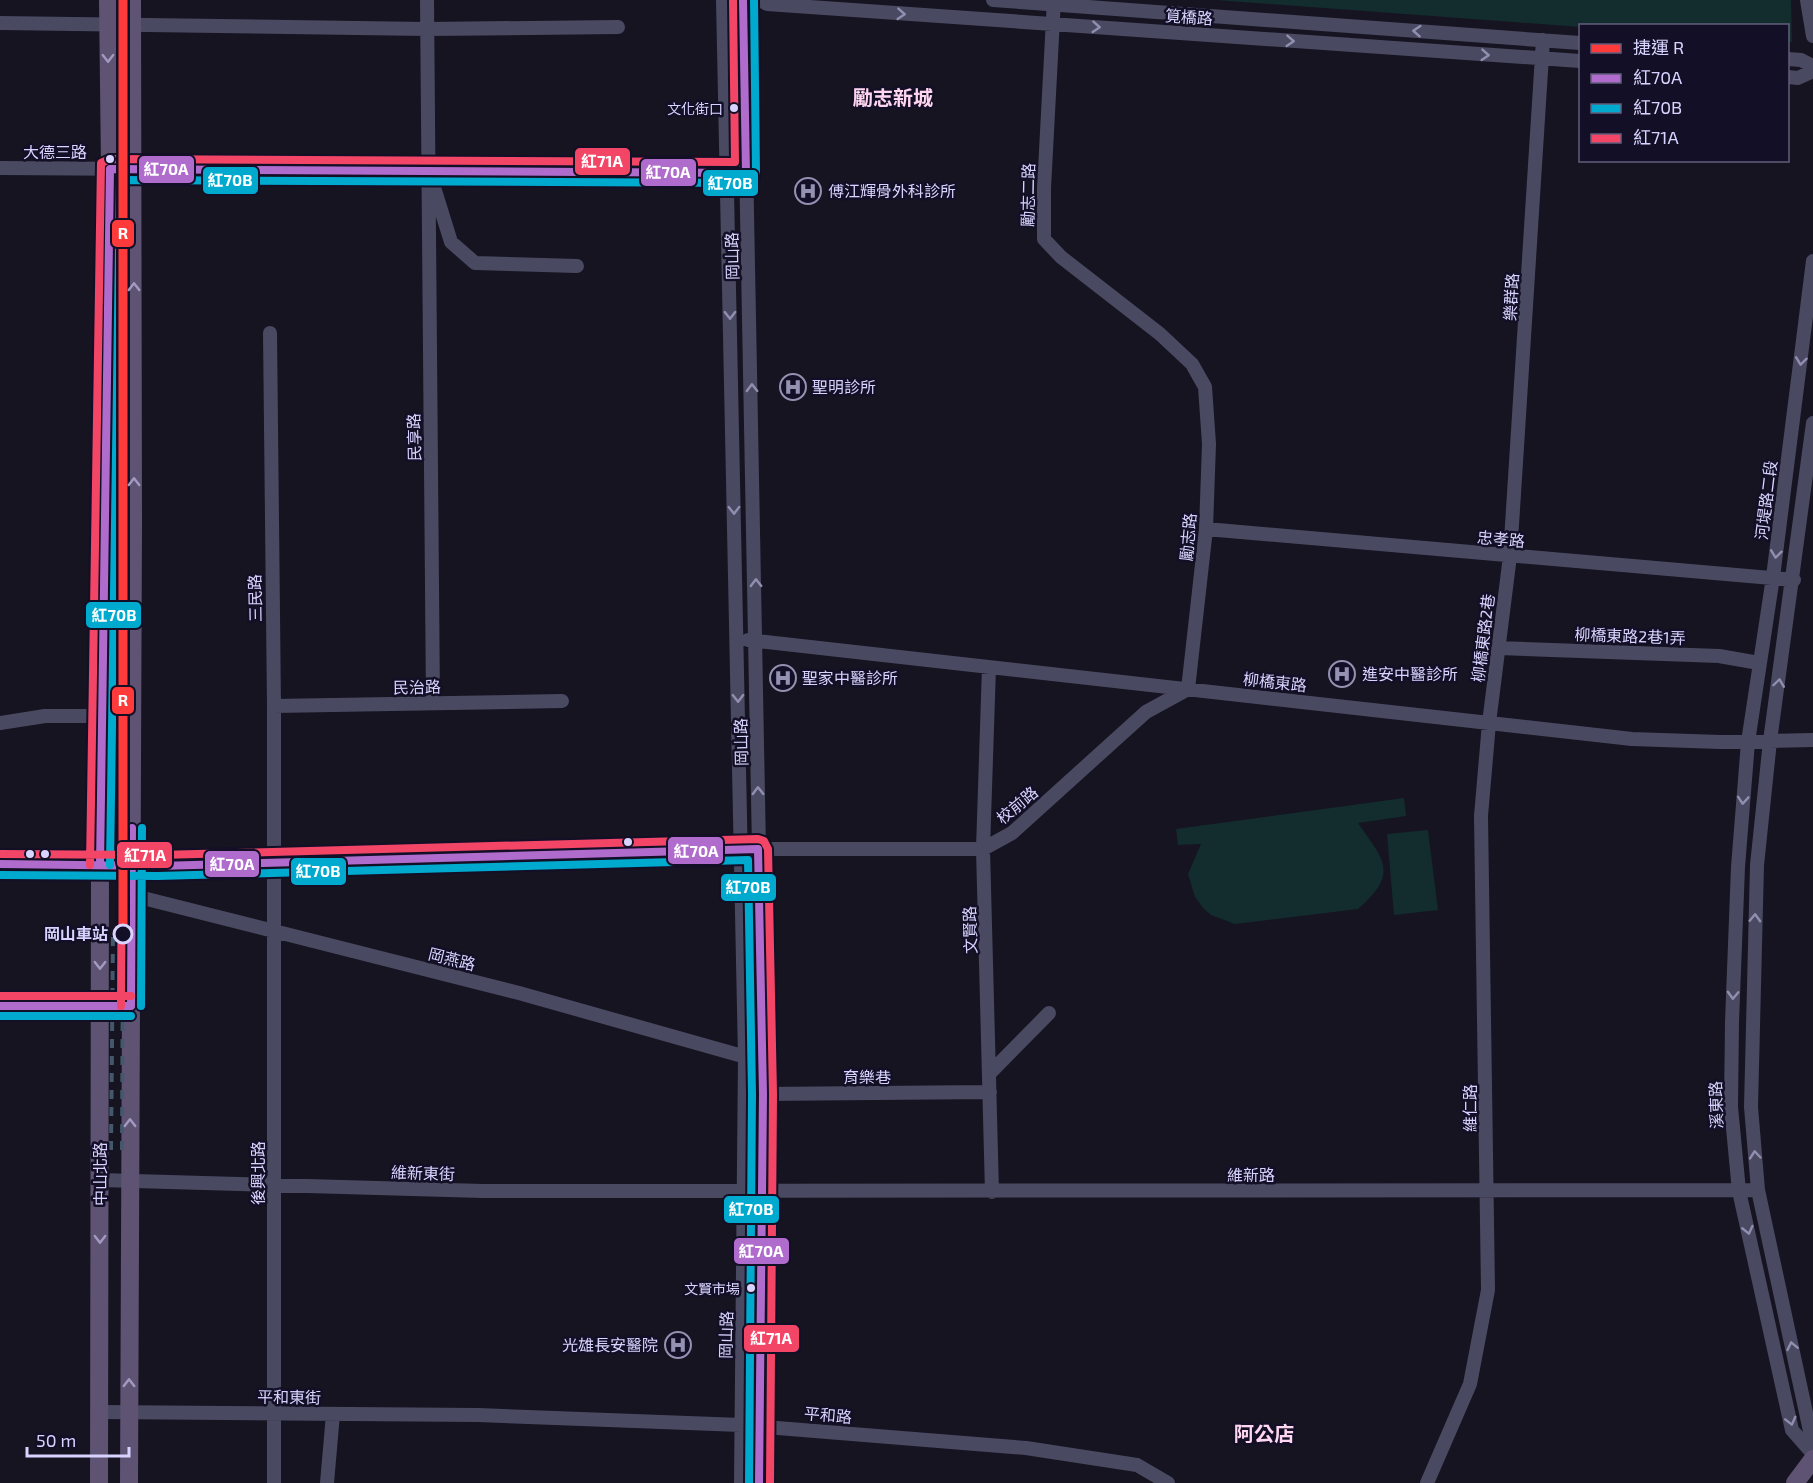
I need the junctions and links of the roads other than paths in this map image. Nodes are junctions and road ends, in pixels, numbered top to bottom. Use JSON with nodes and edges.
{"nodes":[{"id":1,"x":108,"y":0,"type":"edge"},
{"id":2,"x":132,"y":0,"type":"edge"},
{"id":3,"x":427,"y":0,"type":"edge"},
{"id":4,"x":723,"y":0,"type":"edge"},
{"id":5,"x":743,"y":0,"type":"edge"},
{"id":6,"x":760,"y":0,"type":"edge"},
{"id":7,"x":993,"y":0,"type":"edge"},
{"id":8,"x":1807,"y":0,"type":"edge"},
{"id":9,"x":1054,"y":2,"type":"edge"},
{"id":10,"x":868,"y":6,"type":"edge"},
{"id":11,"x":1233,"y":17,"type":"junction"},
{"id":12,"x":0,"y":23,"type":"edge"},
{"id":13,"x":1053,"y":24,"type":"junction"},
{"id":14,"x":121,"y":26,"type":"junction"},
{"id":15,"x":618,"y":27,"type":"dead end"},
{"id":16,"x":426,"y":29,"type":"junction"},
{"id":17,"x":1813,"y":36,"type":"edge"},
{"id":18,"x":1232,"y":37,"type":"junction"},
{"id":19,"x":1543,"y":40,"type":"junction"},
{"id":20,"x":1579,"y":43,"type":"edge"},
{"id":21,"x":1542,"y":58,"type":"junction"},
{"id":22,"x":1789,"y":59,"type":"edge"},
{"id":23,"x":1579,"y":61,"type":"edge"},
{"id":24,"x":1813,"y":66,"type":"edge"},
{"id":25,"x":1813,"y":71,"type":"edge"},
{"id":26,"x":1789,"y":77,"type":"edge"},
{"id":27,"x":0,"y":168,"type":"edge"},
{"id":28,"x":134,"y":168,"type":"junction"},
{"id":29,"x":110,"y":169,"type":"junction"},
{"id":30,"x":428,"y":170,"type":"junction"},
{"id":31,"x":727,"y":173,"type":"junction"},
{"id":32,"x":746,"y":173,"type":"junction"},
{"id":33,"x":1813,"y":261,"type":"edge"},
{"id":34,"x":577,"y":266,"type":"dead end"},
{"id":35,"x":270,"y":333,"type":"dead end"},
{"id":36,"x":1205,"y":387,"type":"joint"},
{"id":37,"x":1813,"y":423,"type":"edge"},
{"id":38,"x":1206,"y":529,"type":"junction"},
{"id":39,"x":1510,"y":556,"type":"junction"},
{"id":40,"x":1773,"y":577,"type":"junction"},
{"id":41,"x":1794,"y":580,"type":"junction"},
{"id":42,"x":737,"y":639,"type":"junction"},
{"id":43,"x":756,"y":641,"type":"junction"},
{"id":44,"x":1499,"y":648,"type":"junction"},
{"id":45,"x":1760,"y":663,"type":"junction"},
{"id":46,"x":988,"y":667,"type":"junction"},
{"id":47,"x":1188,"y":689,"type":"junction"},
{"id":48,"x":562,"y":701,"type":"dead end"},
{"id":49,"x":434,"y":703,"type":"junction"},
{"id":50,"x":274,"y":706,"type":"junction"},
{"id":51,"x":102,"y":715,"type":"junction"},
{"id":52,"x":133,"y":716,"type":"junction"},
{"id":53,"x":0,"y":723,"type":"edge"},
{"id":54,"x":1490,"y":723,"type":"junction"},
{"id":55,"x":1813,"y":740,"type":"edge"},
{"id":56,"x":1770,"y":741,"type":"junction"},
{"id":57,"x":1748,"y":742,"type":"junction"},
{"id":58,"x":758,"y":849,"type":"junction"},
{"id":59,"x":983,"y":849,"type":"junction"},
{"id":60,"x":741,"y":850,"type":"junction"},
{"id":61,"x":274,"y":863,"type":"junction"},
{"id":62,"x":100,"y":865,"type":"junction"},
{"id":63,"x":131,"y":866,"type":"junction"},
{"id":64,"x":131,"y":895,"type":"junction"},
{"id":65,"x":274,"y":931,"type":"junction"},
{"id":66,"x":1049,"y":1013,"type":"dead end"},
{"id":67,"x":745,"y":1057,"type":"junction"},
{"id":68,"x":763,"y":1062,"type":"junction"},
{"id":69,"x":990,"y":1073,"type":"junction"},
{"id":70,"x":990,"y":1092,"type":"junction"},
{"id":71,"x":745,"y":1094,"type":"junction"},
{"id":72,"x":764,"y":1094,"type":"junction"},
{"id":73,"x":100,"y":1180,"type":"junction"},
{"id":74,"x":130,"y":1182,"type":"junction"},
{"id":75,"x":274,"y":1186,"type":"junction"},
{"id":76,"x":1758,"y":1190,"type":"junction"},
{"id":77,"x":1739,"y":1191,"type":"junction"},
{"id":78,"x":744,"y":1192,"type":"junction"},
{"id":79,"x":762,"y":1192,"type":"junction"},
{"id":80,"x":992,"y":1192,"type":"junction"},
{"id":81,"x":1486,"y":1192,"type":"junction"},
{"id":82,"x":100,"y":1412,"type":"junction"},
{"id":83,"x":129,"y":1412,"type":"junction"},
{"id":84,"x":274,"y":1414,"type":"junction"},
{"id":85,"x":333,"y":1414,"type":"junction"},
{"id":86,"x":478,"y":1416,"type":"joint"},
{"id":87,"x":741,"y":1425,"type":"junction"},
{"id":88,"x":759,"y":1426,"type":"junction"},
{"id":89,"x":1813,"y":1445,"type":"edge"},
{"id":90,"x":1813,"y":1454,"type":"edge"},
{"id":91,"x":1813,"y":1459,"type":"edge"},
{"id":92,"x":99,"y":1483,"type":"edge"},
{"id":93,"x":129,"y":1483,"type":"edge"},
{"id":94,"x":274,"y":1483,"type":"edge"},
{"id":95,"x":327,"y":1483,"type":"edge"},
{"id":96,"x":741,"y":1483,"type":"edge"},
{"id":97,"x":759,"y":1483,"type":"edge"},
{"id":98,"x":1168,"y":1483,"type":"edge"},
{"id":99,"x":1427,"y":1483,"type":"edge"},
{"id":100,"x":1795,"y":1483,"type":"edge"}],
"edges":[{"from":1,"to":14,"type":"main road"},
{"from":2,"to":14,"type":"main road"},
{"from":3,"to":16,"type":"street","name":"民享路"},
{"from":4,"to":31,"type":"street","name":"岡山路"},
{"from":5,"to":32,"type":"street","name":"岡山路"},
{"from":6,"to":10,"type":"street","name":"筧橋路"},
{"from":7,"to":9,"type":"street","name":"筧橋路"},
{"from":8,"to":17,"type":"street"},
{"from":9,"to":11,"type":"street","name":"筧橋路"},
{"from":9,"to":13,"type":"street","name":"勵志二路"},
{"from":10,"to":13,"type":"street","name":"筧橋路","one_way":true},
{"from":11,"to":18,"type":"street"},
{"from":19,"to":11,"type":"street","name":"筧橋路","one_way":true},
{"from":12,"to":14,"type":"street"},
{"from":13,"to":18,"type":"street","name":"筧橋路","one_way":true},
{"from":13,"to":36,"type":"street","name":"勵志二路"},
{"from":14,"to":16,"type":"street"},
{"from":14,"to":28,"type":"main road","name":"中山北路"},
{"from":14,"to":29,"type":"main road","name":"中山北路","one_way":true},
{"from":15,"to":16,"type":"street"},
{"from":16,"to":30,"type":"street","name":"民享路"},
{"from":18,"to":21,"type":"street","name":"筧橋路","one_way":true},
{"from":19,"to":20,"type":"street","name":"筧橋路"},
{"from":19,"to":21,"type":"street","name":"樂群路"},
{"from":21,"to":23,"type":"street","name":"筧橋路"},
{"from":21,"to":39,"type":"street","name":"樂群路"},
{"from":22,"to":24,"type":"street"},
{"from":25,"to":26,"type":"street"},
{"from":27,"to":29,"type":"street","name":"大德三路"},
{"from":28,"to":29,"type":"street","name":"大德三路"},
{"from":28,"to":30,"type":"street"},
{"from":52,"to":28,"type":"main road","name":"中山北路","one_way":true},
{"from":29,"to":51,"type":"main road","name":"中山北路"},
{"from":30,"to":31,"type":"street"},
{"from":30,"to":34,"type":"street"},
{"from":30,"to":49,"type":"street","name":"民享路"},
{"from":31,"to":32,"type":"street"},
{"from":31,"to":42,"type":"street","name":"岡山路","one_way":true},
{"from":43,"to":32,"type":"street","name":"岡山路","one_way":true},
{"from":33,"to":40,"type":"street","name":"河堤路二段","one_way":true},
{"from":35,"to":50,"type":"street","name":"三民路"},
{"from":36,"to":38,"type":"street","name":"勵志路"},
{"from":37,"to":41,"type":"street"},
{"from":38,"to":39,"type":"street","name":"忠孝路"},
{"from":38,"to":47,"type":"street","name":"勵志路"},
{"from":39,"to":40,"type":"street","name":"忠孝路"},
{"from":39,"to":44,"type":"street","name":"柳橋東路2巷"},
{"from":40,"to":41,"type":"street","name":"忠孝路"},
{"from":40,"to":45,"type":"street","name":"河堤路二段"},
{"from":56,"to":41,"type":"street","one_way":true},
{"from":42,"to":43,"type":"street","name":"柳橋東路"},
{"from":42,"to":60,"type":"street","name":"岡山路","one_way":true},
{"from":43,"to":46,"type":"street","name":"柳橋東路"},
{"from":58,"to":43,"type":"street","name":"岡山路","one_way":true},
{"from":44,"to":45,"type":"street","name":"柳橋東路2巷1弄"},
{"from":44,"to":54,"type":"street","name":"柳橋東路2巷"},
{"from":45,"to":57,"type":"street","name":"河堤路二段"},
{"from":46,"to":47,"type":"street","name":"柳橋東路"},
{"from":46,"to":59,"type":"street","name":"文賢路"},
{"from":47,"to":54,"type":"street","name":"柳橋東路"},
{"from":47,"to":59,"type":"street","name":"校前路"},
{"from":48,"to":49,"type":"street","name":"民治路"},
{"from":49,"to":50,"type":"street","name":"民治路"},
{"from":50,"to":61,"type":"street","name":"三民路"},
{"from":51,"to":52,"type":"street"},
{"from":51,"to":53,"type":"street"},
{"from":51,"to":62,"type":"main road","name":"中山北路"},
{"from":52,"to":63,"type":"main road","name":"中山北路"},
{"from":54,"to":57,"type":"street","name":"柳橋東路"},
{"from":54,"to":81,"type":"street","name":"維仁路"},
{"from":55,"to":56,"type":"street","name":"柳橋東路"},
{"from":56,"to":57,"type":"street","name":"柳橋東路"},
{"from":76,"to":56,"type":"street","one_way":true},
{"from":57,"to":77,"type":"street","name":"溪東路","one_way":true},
{"from":58,"to":59,"type":"street","name":"校前路"},
{"from":58,"to":60,"type":"street","name":"校前路"},
{"from":58,"to":68,"type":"street","name":"岡山路"},
{"from":59,"to":69,"type":"street","name":"文賢路"},
{"from":60,"to":61,"type":"street","name":"校前路"},
{"from":60,"to":67,"type":"street","name":"岡山路"},
{"from":61,"to":63,"type":"street","name":"校前路"},
{"from":61,"to":65,"type":"street","name":"後興北路"},
{"from":62,"to":63,"type":"street","name":"校前路"},
{"from":62,"to":73,"type":"main road","name":"中山北路","one_way":true},
{"from":63,"to":64,"type":"main road","name":"中山北路"},
{"from":64,"to":65,"type":"street","name":"岡燕路"},
{"from":74,"to":64,"type":"main road","name":"中山北路","one_way":true},
{"from":65,"to":67,"type":"street","name":"岡燕路"},
{"from":65,"to":75,"type":"street","name":"後興北路"},
{"from":66,"to":69,"type":"street"},
{"from":67,"to":68,"type":"street","name":"岡燕路"},
{"from":67,"to":71,"type":"street","name":"岡山路"},
{"from":68,"to":72,"type":"street","name":"岡山路"},
{"from":69,"to":70,"type":"street","name":"文賢路"},
{"from":70,"to":72,"type":"street","name":"育樂巷"},
{"from":70,"to":80,"type":"street","name":"文賢路"},
{"from":71,"to":72,"type":"street","name":"育樂巷"},
{"from":71,"to":78,"type":"street","name":"岡山路"},
{"from":72,"to":79,"type":"street","name":"岡山路"},
{"from":73,"to":74,"type":"street","name":"維新東街"},
{"from":73,"to":82,"type":"main road","name":"中山北路","one_way":true},
{"from":74,"to":75,"type":"street","name":"維新東街"},
{"from":83,"to":74,"type":"main road","name":"中山北路","one_way":true},
{"from":75,"to":78,"type":"street","name":"維新東街"},
{"from":75,"to":84,"type":"street","name":"後興北路"},
{"from":76,"to":77,"type":"street","name":"維新路"},
{"from":89,"to":76,"type":"street","one_way":true},
{"from":77,"to":81,"type":"street","name":"維新路"},
{"from":77,"to":90,"type":"street","name":"溪東路","one_way":true},
{"from":78,"to":79,"type":"street","name":"維新路"},
{"from":78,"to":87,"type":"street","name":"岡山路"},
{"from":79,"to":80,"type":"street","name":"維新路"},
{"from":79,"to":88,"type":"street","name":"岡山路"},
{"from":80,"to":81,"type":"street","name":"維新路"},
{"from":81,"to":99,"type":"street","name":"維仁路"},
{"from":82,"to":83,"type":"street","name":"平和東街"},
{"from":82,"to":92,"type":"main road","name":"中山北路"},
{"from":83,"to":84,"type":"street","name":"平和東街"},
{"from":83,"to":93,"type":"main road","name":"中山北路"},
{"from":84,"to":85,"type":"street","name":"平和東街"},
{"from":84,"to":94,"type":"street","name":"後興北路"},
{"from":85,"to":86,"type":"street","name":"平和東街"},
{"from":85,"to":95,"type":"street"},
{"from":86,"to":87,"type":"street","name":"平和路"},
{"from":87,"to":88,"type":"street","name":"平和路"},
{"from":87,"to":96,"type":"street","name":"岡山路"},
{"from":88,"to":97,"type":"street","name":"岡山路"},
{"from":88,"to":98,"type":"street","name":"平和路"},
{"from":91,"to":100,"type":"main road"}]}
